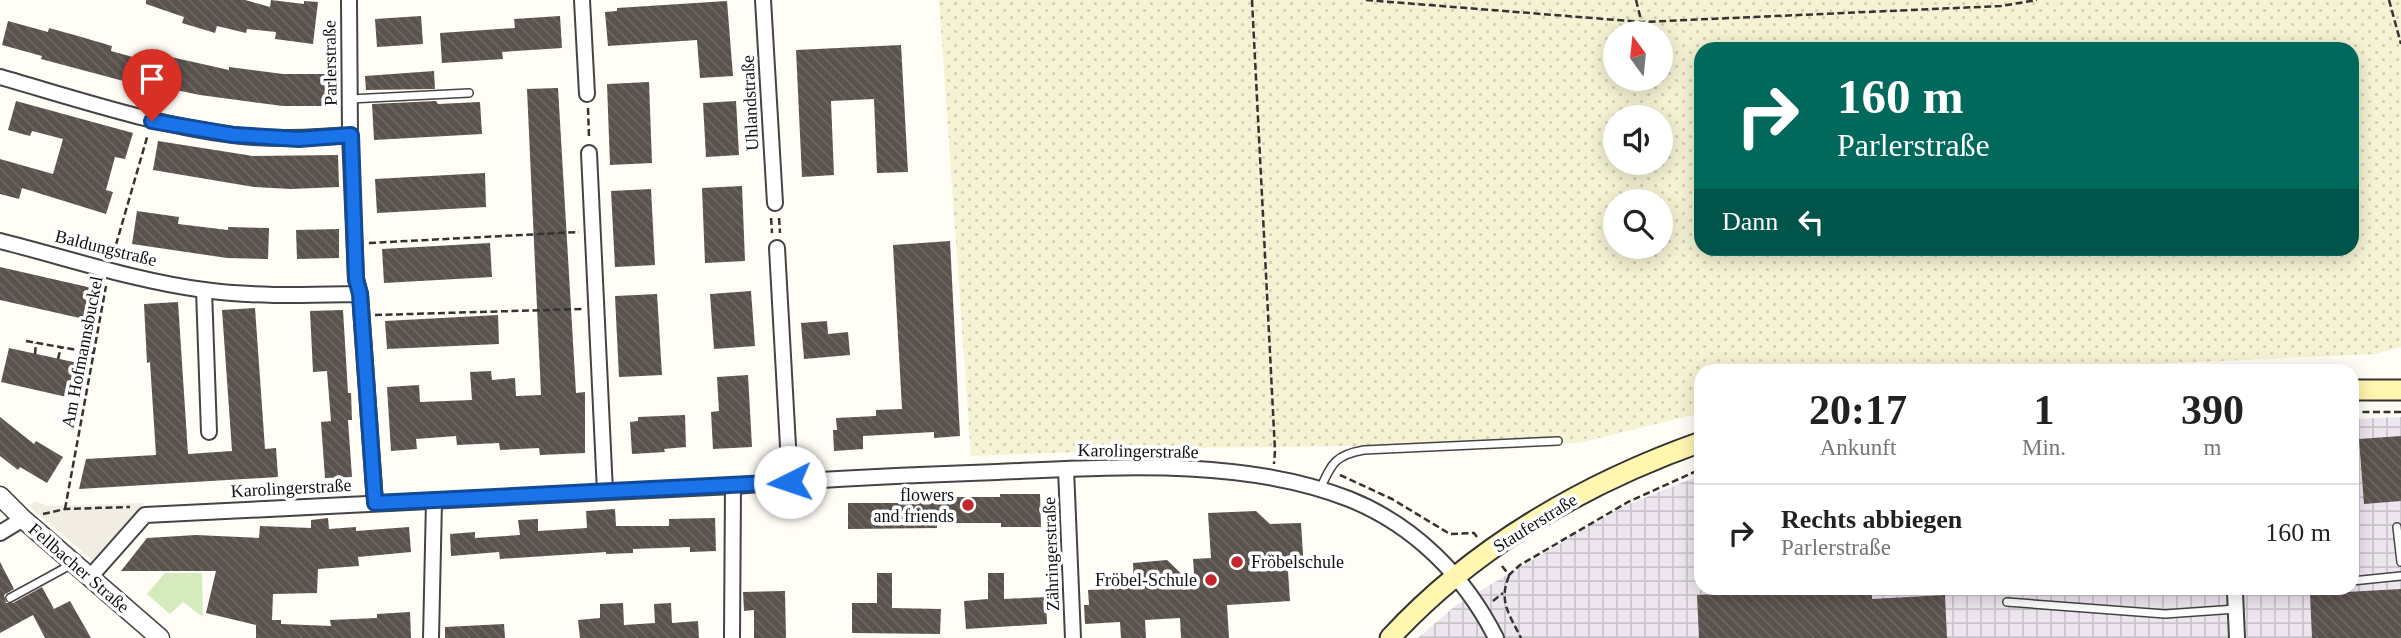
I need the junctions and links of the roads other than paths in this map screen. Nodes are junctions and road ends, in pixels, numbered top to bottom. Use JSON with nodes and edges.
{"nodes":[{"id":1,"x":349,"y":0,"type":"edge"},
{"id":2,"x":582,"y":0,"type":"edge"},
{"id":3,"x":763,"y":0,"type":"edge"},
{"id":4,"x":0,"y":77,"type":"edge"},
{"id":5,"x":469,"y":93,"type":"dead end"},
{"id":6,"x":587,"y":94,"type":"road end"},
{"id":7,"x":350,"y":99,"type":"junction"},
{"id":8,"x":351,"y":135,"type":"junction"},
{"id":9,"x":589,"y":153,"type":"road end"},
{"id":10,"x":775,"y":203,"type":"road end"},
{"id":11,"x":0,"y":241,"type":"edge"},
{"id":12,"x":777,"y":248,"type":"road end"},
{"id":13,"x":204,"y":290,"type":"junction"},
{"id":14,"x":360,"y":294,"type":"junction"},
{"id":15,"x":2359,"y":390,"type":"edge"},
{"id":16,"x":2401,"y":390,"type":"edge"},
{"id":17,"x":209,"y":432,"type":"dead end"},
{"id":18,"x":1558,"y":442,"type":"dead end"},
{"id":19,"x":1694,"y":445,"type":"edge"},
{"id":20,"x":1066,"y":469,"type":"junction"},
{"id":21,"x":790,"y":482,"type":"junction"},
{"id":22,"x":733,"y":486,"type":"junction"},
{"id":23,"x":1319,"y":490,"type":"junction"},
{"id":24,"x":605,"y":492,"type":"junction"},
{"id":25,"x":0,"y":496,"type":"edge"},
{"id":26,"x":435,"y":501,"type":"junction"},
{"id":27,"x":375,"y":503,"type":"junction"},
{"id":28,"x":23,"y":519,"type":"junction"},
{"id":29,"x":2398,"y":527,"type":"dead end"},
{"id":30,"x":0,"y":533,"type":"edge"},
{"id":31,"x":2401,"y":562,"type":"edge"},
{"id":32,"x":74,"y":563,"type":"junction"},
{"id":33,"x":91,"y":576,"type":"junction"},
{"id":34,"x":2401,"y":576,"type":"edge"},
{"id":35,"x":1456,"y":577,"type":"junction"},
{"id":36,"x":2359,"y":579,"type":"edge"},
{"id":37,"x":2238,"y":595,"type":"edge"},
{"id":38,"x":10,"y":598,"type":"dead end"},
{"id":39,"x":2007,"y":602,"type":"dead end"},
{"id":40,"x":2236,"y":609,"type":"junction"},
{"id":41,"x":160,"y":638,"type":"edge"},
{"id":42,"x":430,"y":638,"type":"edge"},
{"id":43,"x":732,"y":638,"type":"edge"},
{"id":44,"x":1073,"y":638,"type":"edge"},
{"id":45,"x":1390,"y":638,"type":"edge"},
{"id":46,"x":1496,"y":638,"type":"edge"},
{"id":47,"x":2237,"y":638,"type":"edge"}],
"edges":[{"from":1,"to":7,"type":"street","name":"Parlerstraße"},
{"from":2,"to":6,"type":"street"},
{"from":3,"to":10,"type":"street","name":"Uhlandstraße"},
{"from":4,"to":8,"type":"street"},
{"from":5,"to":7,"type":"lane"},
{"from":7,"to":8,"type":"street","name":"Parlerstraße"},
{"from":8,"to":14,"type":"street","name":"Parlerstraße"},
{"from":9,"to":24,"type":"street"},
{"from":11,"to":13,"type":"street","name":"Baldungstraße"},
{"from":12,"to":21,"type":"street"},
{"from":13,"to":14,"type":"street","name":"Baldungstraße"},
{"from":13,"to":17,"type":"street"},
{"from":14,"to":27,"type":"street","name":"Parlerstraße"},
{"from":15,"to":16,"type":"main road"},
{"from":18,"to":23,"type":"lane"},
{"from":19,"to":35,"type":"main road","name":"Stauferstraße"},
{"from":20,"to":21,"type":"street","name":"Karolingerstraße"},
{"from":20,"to":23,"type":"street","name":"Karolingerstraße"},
{"from":20,"to":44,"type":"street","name":"Zähringerstraße"},
{"from":21,"to":22,"type":"street","name":"Karolingerstraße"},
{"from":22,"to":24,"type":"street","name":"Karolingerstraße"},
{"from":22,"to":43,"type":"street"},
{"from":23,"to":35,"type":"street","name":"Karolingerstraße"},
{"from":24,"to":26,"type":"street","name":"Karolingerstraße"},
{"from":25,"to":28,"type":"street","name":"Fellbacher Straße"},
{"from":26,"to":27,"type":"street","name":"Karolingerstraße"},
{"from":26,"to":42,"type":"street"},
{"from":27,"to":33,"type":"street","name":"Karolingerstraße"},
{"from":28,"to":30,"type":"street"},
{"from":28,"to":32,"type":"street","name":"Fellbacher Straße"},
{"from":29,"to":31,"type":"lane"},
{"from":32,"to":33,"type":"street","name":"Fellbacher Straße"},
{"from":32,"to":38,"type":"lane"},
{"from":33,"to":41,"type":"street","name":"Fellbacher Straße"},
{"from":34,"to":36,"type":"lane"},
{"from":35,"to":45,"type":"main road","name":"Stauferstraße"},
{"from":35,"to":46,"type":"street","name":"Karolingerstraße"},
{"from":37,"to":40,"type":"street"},
{"from":39,"to":40,"type":"lane"},
{"from":40,"to":47,"type":"street"}]}
